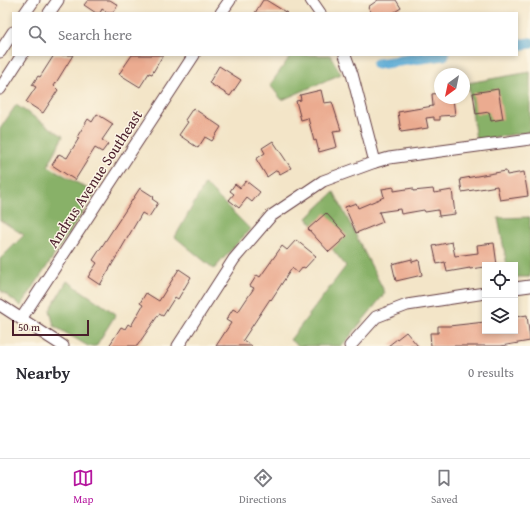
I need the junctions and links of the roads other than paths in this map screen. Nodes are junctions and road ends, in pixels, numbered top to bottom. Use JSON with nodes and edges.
{"nodes":[{"id":1,"x":34,"y":0,"type":"edge"},
{"id":2,"x":58,"y":0,"type":"edge"},
{"id":3,"x":230,"y":0,"type":"edge"},
{"id":4,"x":311,"y":0,"type":"edge"},
{"id":5,"x":26,"y":12,"type":"edge"},
{"id":6,"x":50,"y":12,"type":"edge"},
{"id":7,"x":222,"y":12,"type":"edge"},
{"id":8,"x":319,"y":12,"type":"edge"},
{"id":9,"x":12,"y":34,"type":"edge"},
{"id":10,"x":0,"y":52,"type":"edge"},
{"id":11,"x":21,"y":56,"type":"edge"},
{"id":12,"x":193,"y":56,"type":"edge"},
{"id":13,"x":345,"y":56,"type":"edge"},
{"id":14,"x":0,"y":89,"type":"edge"},
{"id":15,"x":530,"y":139,"type":"edge"},
{"id":16,"x":375,"y":162,"type":"junction"},
{"id":17,"x":530,"y":286,"type":"edge"},
{"id":18,"x":518,"y":288,"type":"edge"},
{"id":19,"x":482,"y":293,"type":"edge"},
{"id":20,"x":0,"y":305,"type":"edge"},
{"id":21,"x":21,"y":319,"type":"junction"},
{"id":22,"x":63,"y":346,"type":"edge"},
{"id":23,"x":178,"y":346,"type":"edge"},
{"id":24,"x":350,"y":346,"type":"edge"}],
"edges":[{"from":1,"to":5,"type":"street"},
{"from":2,"to":6,"type":"street"},
{"from":3,"to":7,"type":"street"},
{"from":4,"to":8,"type":"street"},
{"from":9,"to":10,"type":"street"},
{"from":11,"to":14,"type":"street"},
{"from":12,"to":21,"type":"street","name":"Andrus Avenue Southeast"},
{"from":13,"to":16,"type":"street"},
{"from":15,"to":16,"type":"street"},
{"from":16,"to":23,"type":"street"},
{"from":17,"to":18,"type":"street"},
{"from":19,"to":24,"type":"street"},
{"from":20,"to":21,"type":"street"},
{"from":21,"to":22,"type":"street"}]}
